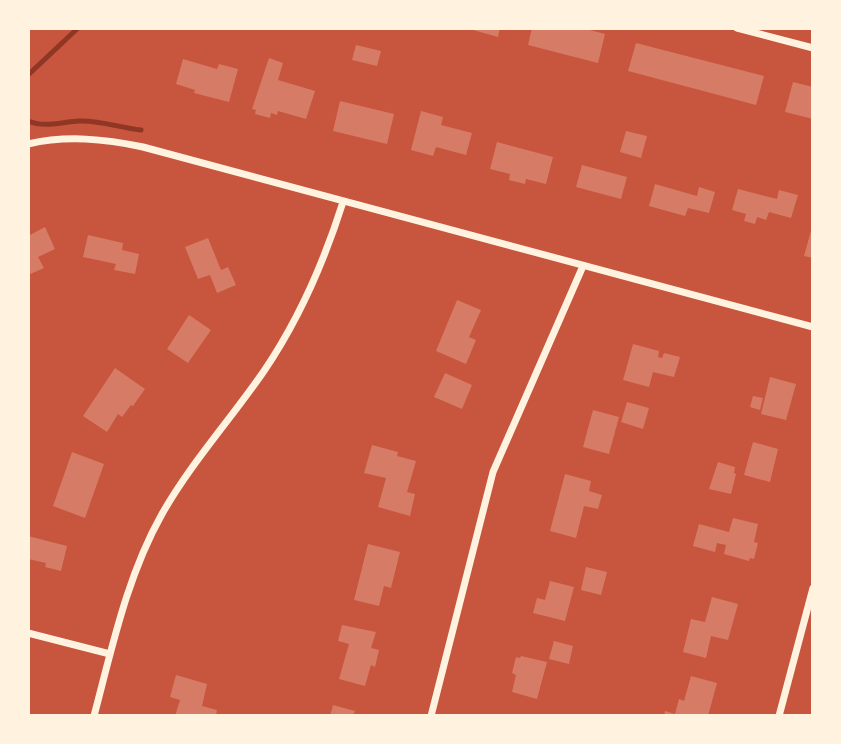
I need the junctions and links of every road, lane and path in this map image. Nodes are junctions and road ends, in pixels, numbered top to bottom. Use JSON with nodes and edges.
{"nodes":[{"id":1,"x":737,"y":28,"type":"edge"},
{"id":2,"x":813,"y":48,"type":"edge"},
{"id":3,"x":28,"y":144,"type":"edge"},
{"id":4,"x":343,"y":202,"type":"junction"},
{"id":5,"x":583,"y":266,"type":"junction"},
{"id":6,"x":813,"y":327,"type":"edge"},
{"id":7,"x":813,"y":588,"type":"edge"},
{"id":8,"x":28,"y":633,"type":"edge"},
{"id":9,"x":110,"y":654,"type":"junction"},
{"id":10,"x":94,"y":716,"type":"edge"},
{"id":11,"x":431,"y":716,"type":"edge"},
{"id":12,"x":779,"y":716,"type":"edge"}],
"edges":[{"from":1,"to":2,"type":"street"},
{"from":3,"to":4,"type":"street"},
{"from":4,"to":5,"type":"street"},
{"from":4,"to":9,"type":"street"},
{"from":5,"to":6,"type":"street"},
{"from":5,"to":11,"type":"street"},
{"from":7,"to":12,"type":"street"},
{"from":8,"to":9,"type":"street"},
{"from":9,"to":10,"type":"street"}]}
